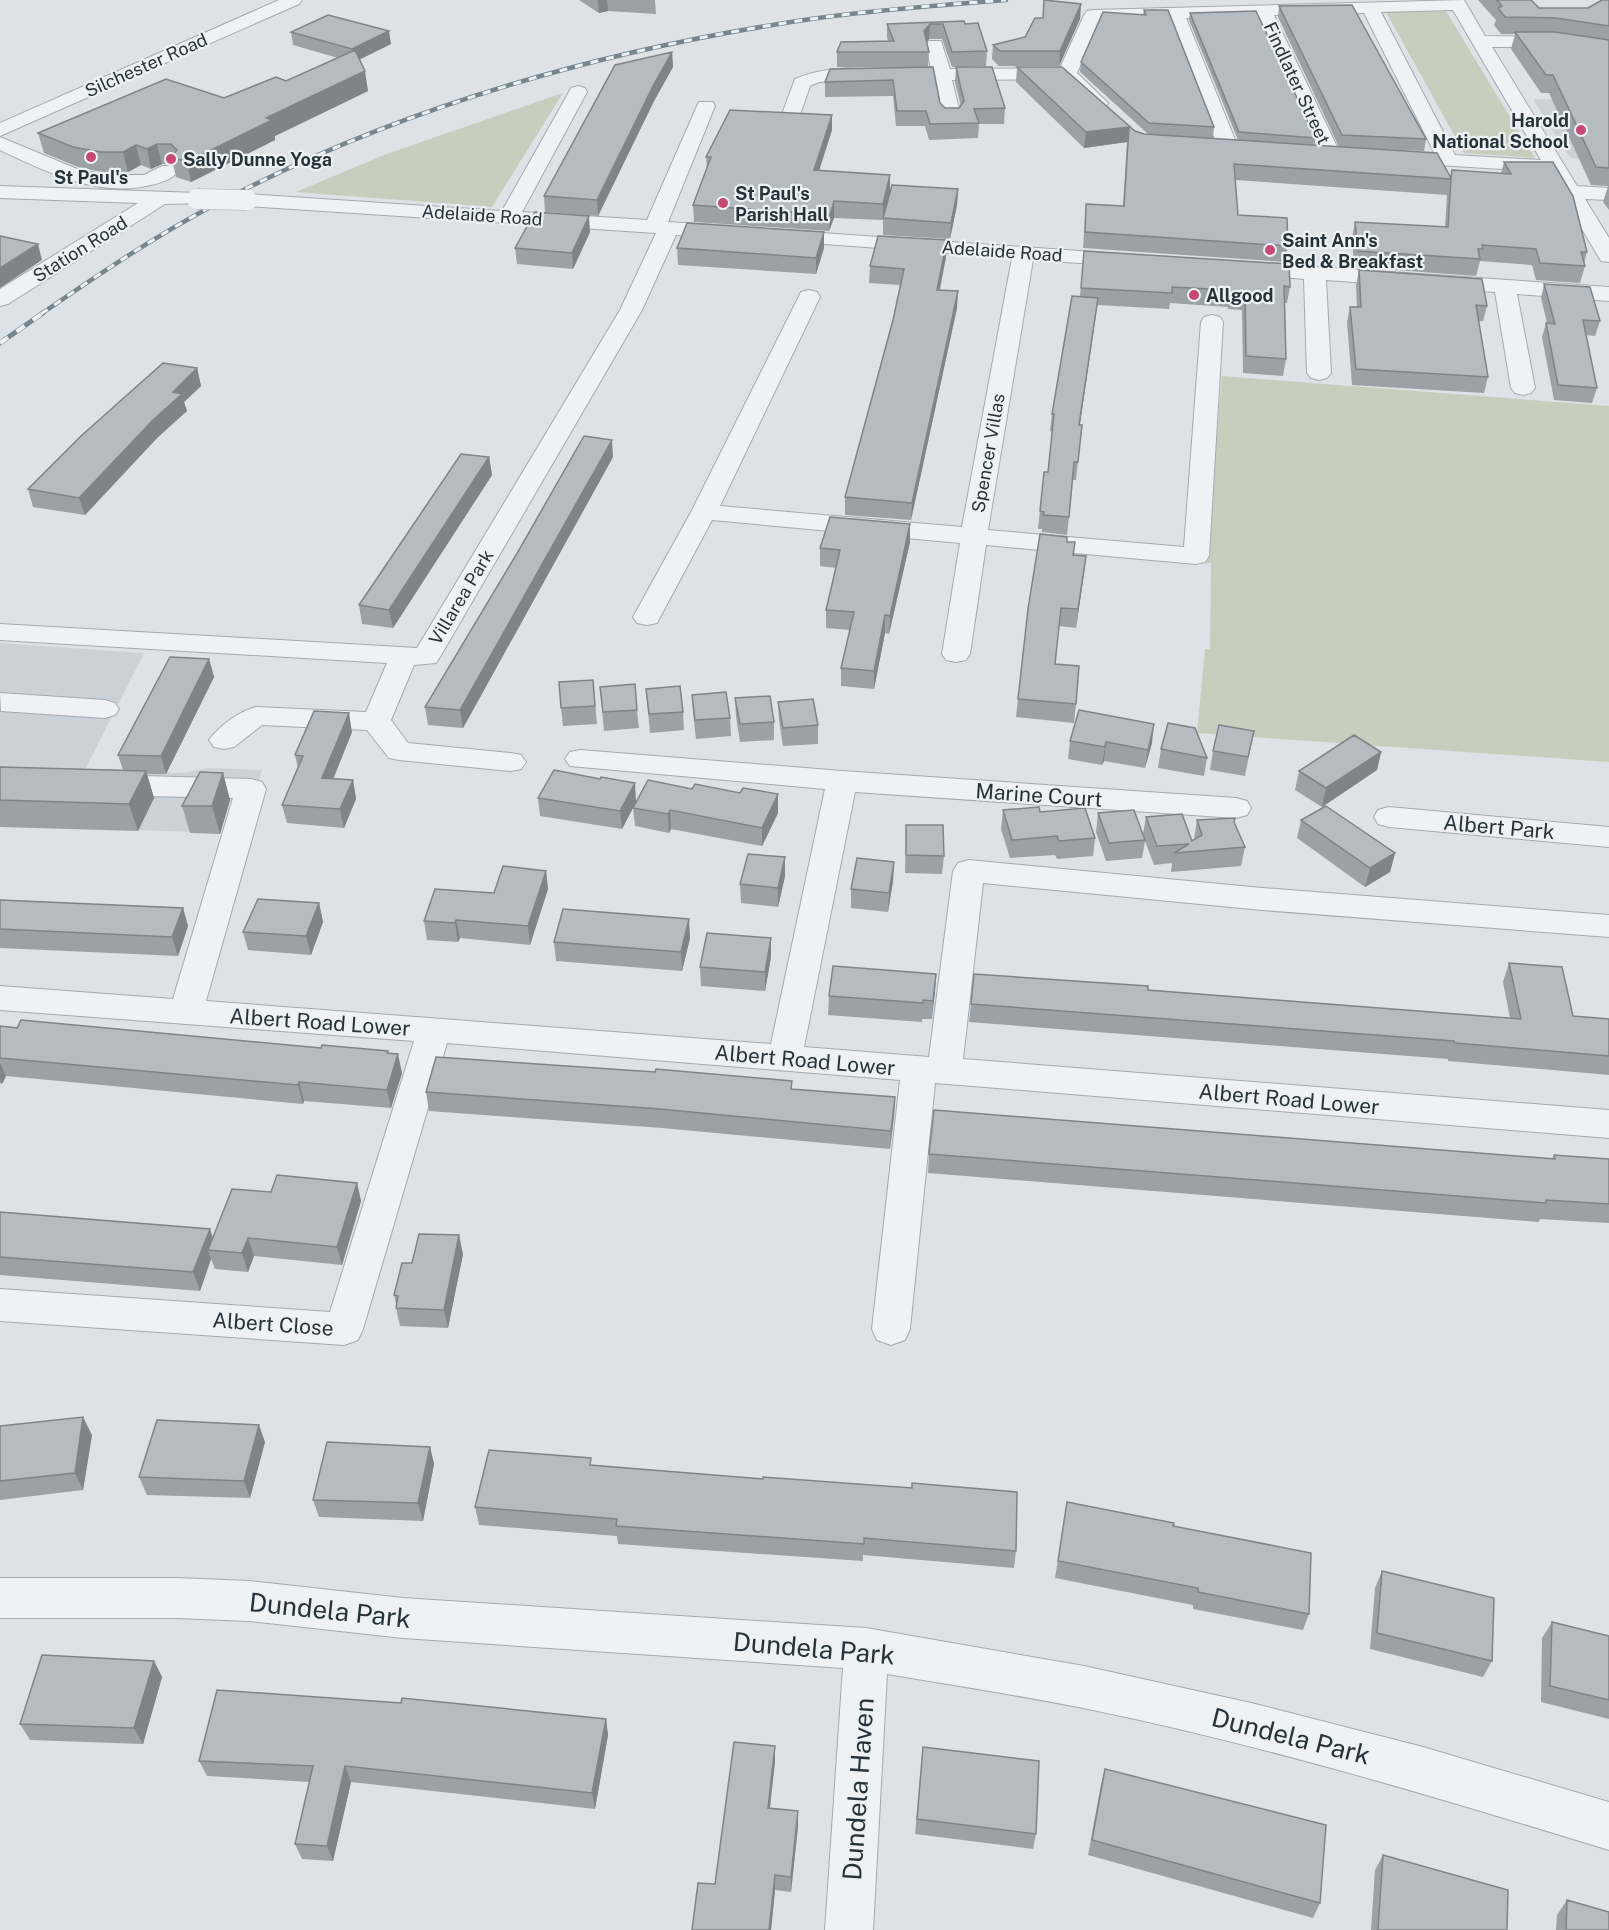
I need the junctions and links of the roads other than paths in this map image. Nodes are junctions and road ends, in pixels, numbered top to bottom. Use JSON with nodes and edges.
{"nodes":[{"id":1,"x":293,"y":0,"type":"edge"},
{"id":2,"x":1456,"y":2,"type":"edge"},
{"id":3,"x":1370,"y":8,"type":"junction"},
{"id":4,"x":1263,"y":11,"type":"junction"},
{"id":5,"x":1175,"y":13,"type":"junction"},
{"id":6,"x":1479,"y":41,"type":"junction"},
{"id":7,"x":935,"y":45,"type":"dead end"},
{"id":8,"x":1608,"y":48,"type":"edge"},
{"id":9,"x":942,"y":74,"type":"junction"},
{"id":10,"x":1067,"y":74,"type":"junction"},
{"id":11,"x":578,"y":92,"type":"dead end"},
{"id":12,"x":706,"y":106,"type":"dead end"},
{"id":13,"x":1108,"y":112,"type":"edge"},
{"id":14,"x":792,"y":114,"type":"edge"},
{"id":15,"x":951,"y":117,"type":"edge"},
{"id":16,"x":0,"y":130,"type":"edge"},
{"id":17,"x":0,"y":143,"type":"edge"},
{"id":18,"x":1207,"y":145,"type":"edge"},
{"id":19,"x":1228,"y":147,"type":"junction"},
{"id":20,"x":1251,"y":148,"type":"edge"},
{"id":21,"x":1308,"y":153,"type":"edge"},
{"id":22,"x":1331,"y":155,"type":"junction"},
{"id":23,"x":1355,"y":156,"type":"edge"},
{"id":24,"x":1378,"y":157,"type":"edge"},
{"id":25,"x":1448,"y":161,"type":"junction"},
{"id":26,"x":1554,"y":166,"type":"junction"},
{"id":27,"x":169,"y":170,"type":"dead end"},
{"id":28,"x":0,"y":192,"type":"edge"},
{"id":29,"x":1569,"y":192,"type":"junction"},
{"id":30,"x":1609,"y":194,"type":"edge"},
{"id":31,"x":160,"y":198,"type":"junction"},
{"id":32,"x":508,"y":217,"type":"junction"},
{"id":33,"x":662,"y":228,"type":"junction"},
{"id":34,"x":1024,"y":252,"type":"junction"},
{"id":35,"x":1609,"y":255,"type":"edge"},
{"id":36,"x":1152,"y":262,"type":"edge"},
{"id":37,"x":1222,"y":267,"type":"edge"},
{"id":38,"x":1315,"y":273,"type":"junction"},
{"id":39,"x":1505,"y":288,"type":"junction"},
{"id":40,"x":1609,"y":294,"type":"edge"},
{"id":41,"x":809,"y":297,"type":"dead end"},
{"id":42,"x":0,"y":299,"type":"edge"},
{"id":43,"x":1212,"y":322,"type":"dead end"},
{"id":44,"x":1318,"y":374,"type":"dead end"},
{"id":45,"x":1523,"y":388,"type":"dead end"},
{"id":46,"x":704,"y":512,"type":"junction"},
{"id":47,"x":974,"y":535,"type":"junction"},
{"id":48,"x":647,"y":617,"type":"dead end"},
{"id":49,"x":0,"y":632,"type":"edge"},
{"id":50,"x":956,"y":654,"type":"dead end"},
{"id":51,"x":404,"y":656,"type":"junction"},
{"id":52,"x":0,"y":703,"type":"edge"},
{"id":53,"x":105,"y":709,"type":"dead end"},
{"id":54,"x":376,"y":721,"type":"junction"},
{"id":55,"x":224,"y":740,"type":"dead end"},
{"id":56,"x":580,"y":759,"type":"dead end"},
{"id":57,"x":511,"y":762,"type":"dead end"},
{"id":58,"x":842,"y":781,"type":"junction"},
{"id":59,"x":81,"y":784,"type":"edge"},
{"id":60,"x":1236,"y":808,"type":"dead end"},
{"id":61,"x":1389,"y":817,"type":"dead end"},
{"id":62,"x":1609,"y":837,"type":"edge"},
{"id":63,"x":1609,"y":926,"type":"edge"},
{"id":64,"x":0,"y":998,"type":"edge"},
{"id":65,"x":186,"y":1012,"type":"junction"},
{"id":66,"x":434,"y":1030,"type":"junction"},
{"id":67,"x":785,"y":1058,"type":"junction"},
{"id":68,"x":932,"y":1070,"type":"junction"},
{"id":69,"x":1609,"y":1124,"type":"edge"},
{"id":70,"x":0,"y":1305,"type":"edge"},
{"id":71,"x":891,"y":1329,"type":"dead end"},
{"id":72,"x":0,"y":1598,"type":"edge"},
{"id":73,"x":866,"y":1649,"type":"junction"},
{"id":74,"x":1609,"y":1826,"type":"edge"},
{"id":75,"x":849,"y":1930,"type":"edge"}],
"edges":[{"from":1,"to":16,"type":"street","name":"Silchester Road"},
{"from":2,"to":3,"type":"street"},
{"from":2,"to":6,"type":"street"},
{"from":3,"to":4,"type":"street"},
{"from":3,"to":25,"type":"street"},
{"from":4,"to":5,"type":"street"},
{"from":4,"to":22,"type":"street","name":"Findlater Street"},
{"from":5,"to":10,"type":"street"},
{"from":5,"to":19,"type":"street"},
{"from":6,"to":8,"type":"street"},
{"from":6,"to":26,"type":"street"},
{"from":7,"to":9,"type":"street"},
{"from":9,"to":10,"type":"street"},
{"from":9,"to":14,"type":"street"},
{"from":9,"to":15,"type":"street"},
{"from":10,"to":13,"type":"street"},
{"from":11,"to":32,"type":"street"},
{"from":12,"to":33,"type":"street"},
{"from":17,"to":27,"type":"street"},
{"from":18,"to":19,"type":"street"},
{"from":19,"to":20,"type":"street"},
{"from":21,"to":22,"type":"street"},
{"from":22,"to":23,"type":"street"},
{"from":24,"to":25,"type":"street"},
{"from":25,"to":26,"type":"street"},
{"from":26,"to":29,"type":"street"},
{"from":28,"to":31,"type":"street","name":"Adelaide Road"},
{"from":29,"to":30,"type":"street"},
{"from":29,"to":35,"type":"street"},
{"from":31,"to":32,"type":"street","name":"Adelaide Road","bridge":true},
{"from":31,"to":42,"type":"street","name":"Station Road"},
{"from":32,"to":33,"type":"street","name":"Adelaide Road"},
{"from":33,"to":34,"type":"street","name":"Adelaide Road"},
{"from":33,"to":51,"type":"street","name":"Villarea Park"},
{"from":34,"to":36,"type":"street","name":"Adelaide Road"},
{"from":34,"to":47,"type":"street","name":"Spencer Villas"},
{"from":37,"to":38,"type":"street"},
{"from":38,"to":39,"type":"street"},
{"from":38,"to":44,"type":"street"},
{"from":39,"to":40,"type":"street"},
{"from":39,"to":45,"type":"street"},
{"from":41,"to":46,"type":"street"},
{"from":43,"to":47,"type":"street"},
{"from":46,"to":47,"type":"street"},
{"from":46,"to":48,"type":"street"},
{"from":47,"to":50,"type":"street","name":"Spencer Villas"},
{"from":49,"to":51,"type":"street","name":"Villarea Park"},
{"from":51,"to":54,"type":"street"},
{"from":52,"to":53,"type":"street"},
{"from":54,"to":55,"type":"street"},
{"from":54,"to":57,"type":"street"},
{"from":56,"to":58,"type":"street","name":"Marine Court"},
{"from":58,"to":60,"type":"street","name":"Marine Court"},
{"from":58,"to":67,"type":"street"},
{"from":59,"to":65,"type":"street"},
{"from":61,"to":62,"type":"street","name":"Albert Park"},
{"from":63,"to":68,"type":"street"},
{"from":64,"to":65,"type":"street","name":"Albert Road Lower"},
{"from":65,"to":66,"type":"street","name":"Albert Road Lower"},
{"from":66,"to":67,"type":"street","name":"Albert Road Lower"},
{"from":66,"to":70,"type":"street","name":"Albert Close"},
{"from":67,"to":68,"type":"street","name":"Albert Road Lower"},
{"from":68,"to":69,"type":"street","name":"Albert Road Lower"},
{"from":68,"to":71,"type":"street"},
{"from":72,"to":73,"type":"street","name":"Dundela Park"},
{"from":73,"to":74,"type":"street","name":"Dundela Park"},
{"from":73,"to":75,"type":"street","name":"Dundela Haven"}]}
